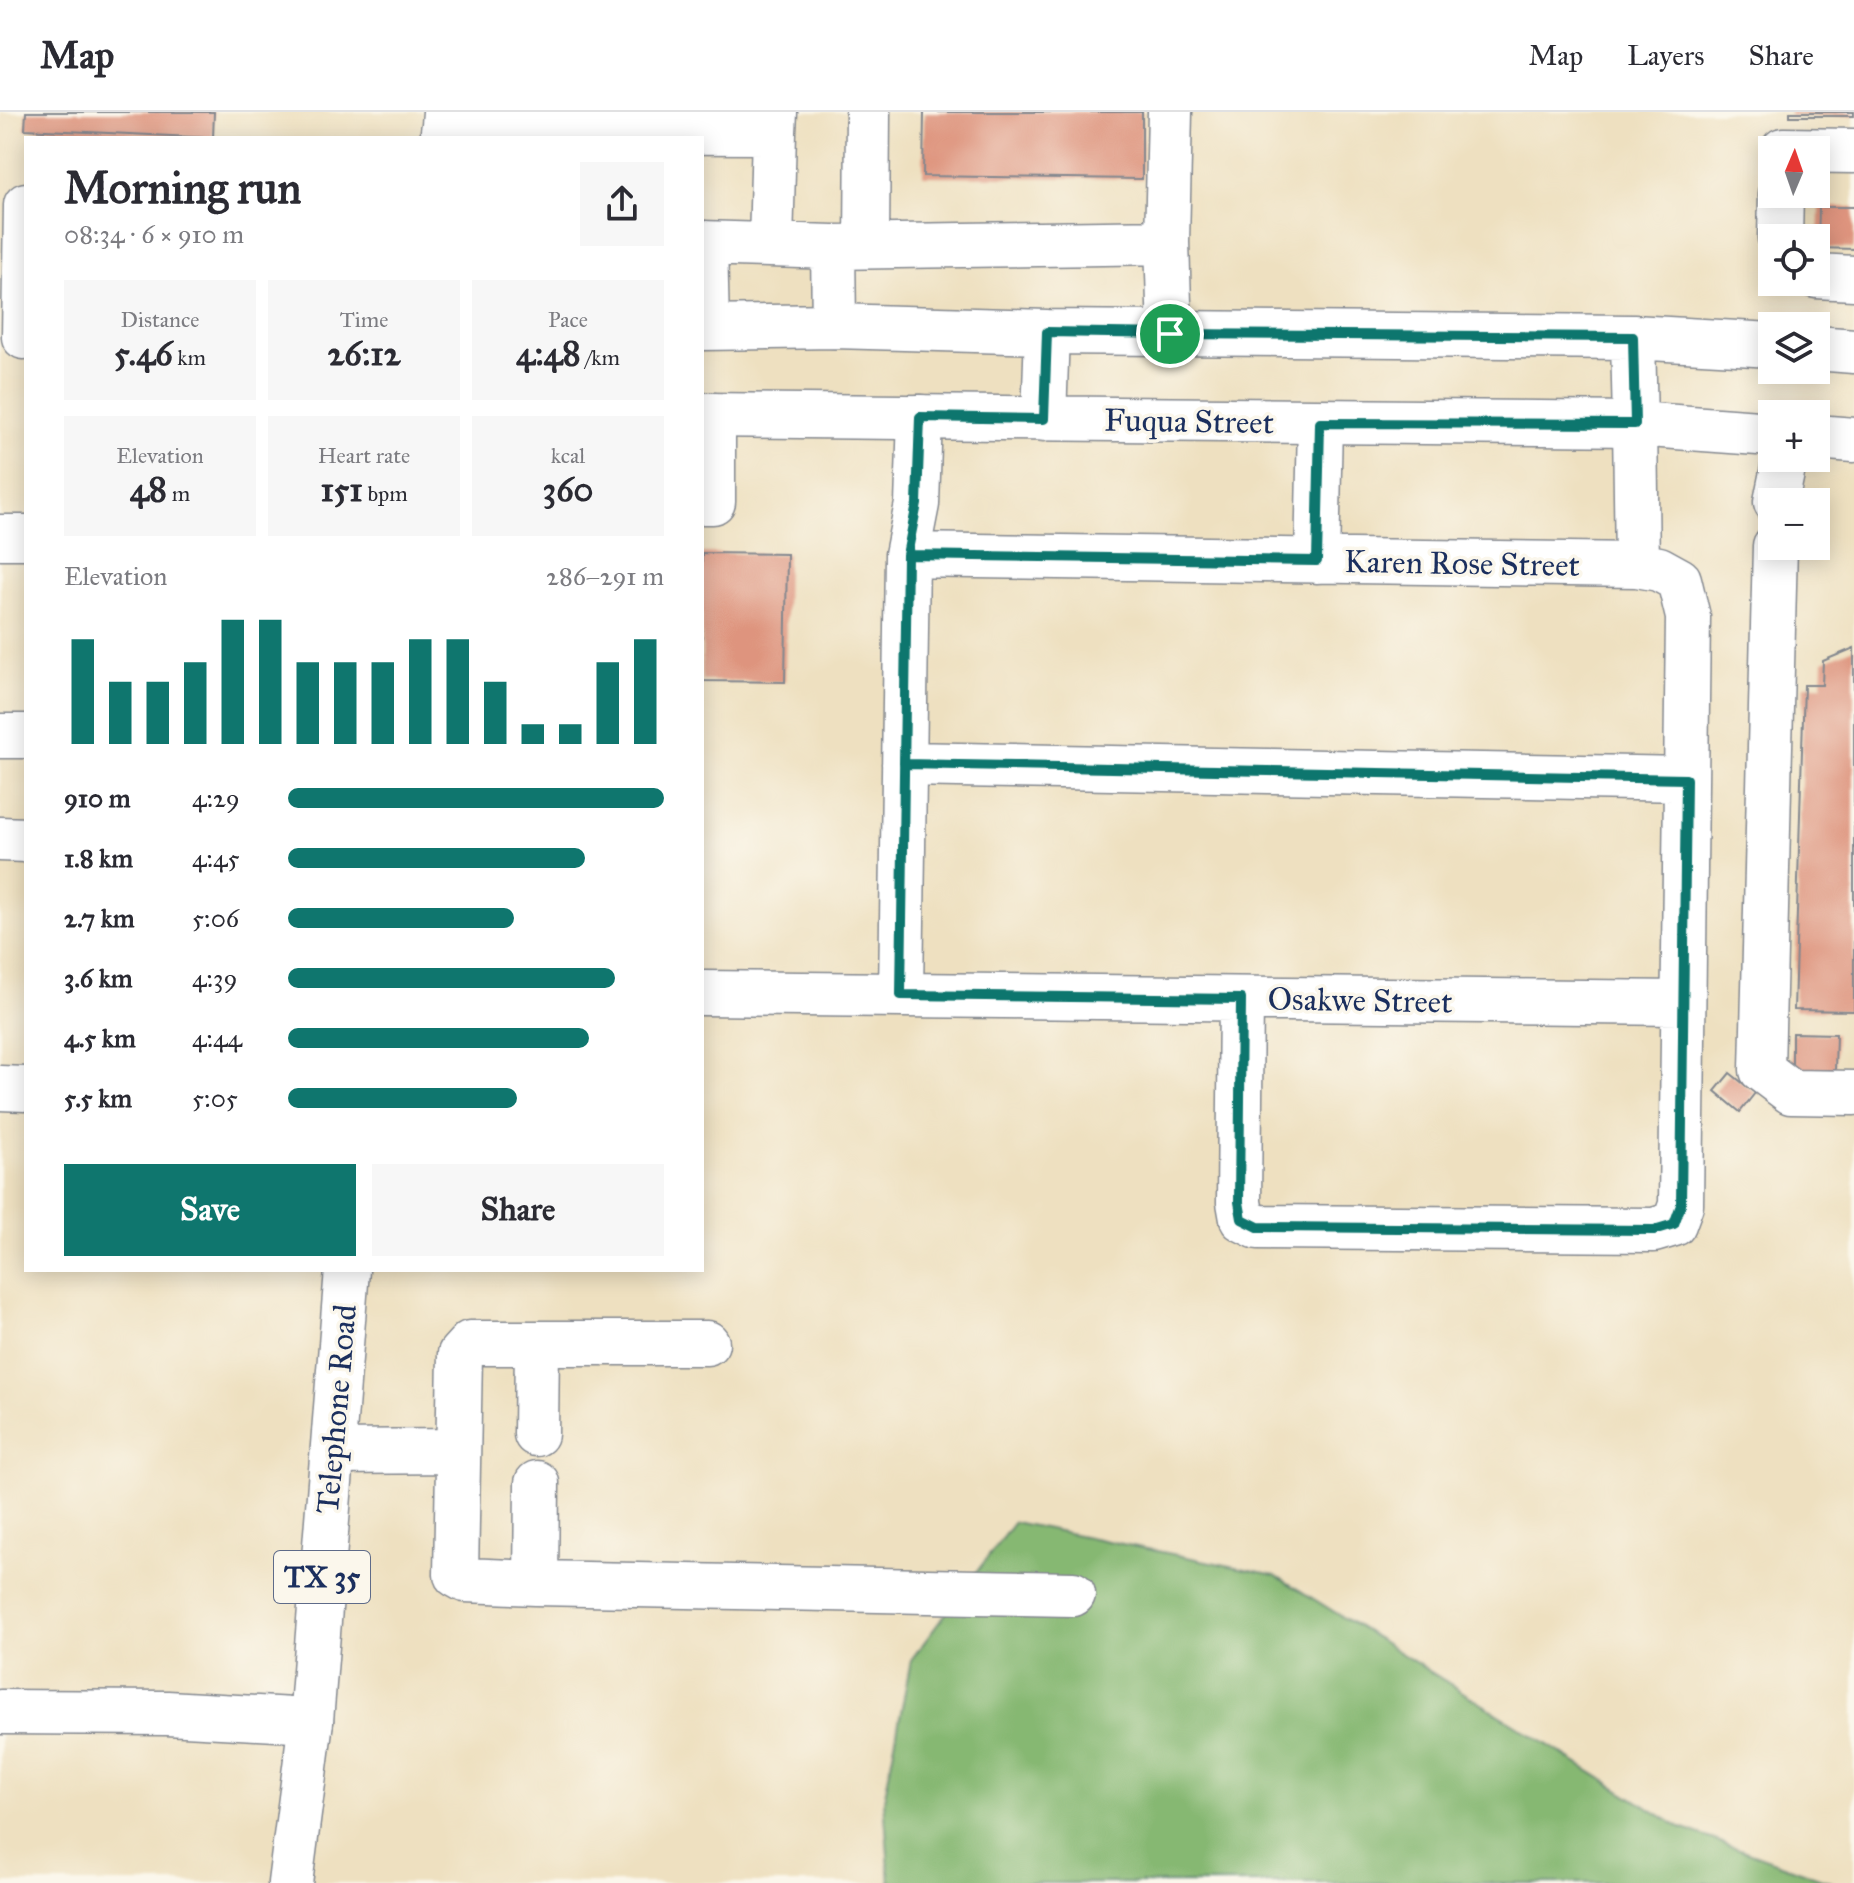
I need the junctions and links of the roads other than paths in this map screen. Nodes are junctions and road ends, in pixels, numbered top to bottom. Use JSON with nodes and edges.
{"nodes":[{"id":1,"x":868,"y":112,"type":"edge"},
{"id":2,"x":1170,"y":112,"type":"edge"},
{"id":3,"x":774,"y":122,"type":"edge"},
{"id":4,"x":444,"y":127,"type":"edge"},
{"id":5,"x":524,"y":135,"type":"edge"},
{"id":6,"x":1830,"y":151,"type":"edge"},
{"id":7,"x":1854,"y":151,"type":"edge"},
{"id":8,"x":17,"y":205,"type":"edge"},
{"id":9,"x":1167,"y":242,"type":"junction"},
{"id":10,"x":704,"y":243,"type":"edge"},
{"id":11,"x":771,"y":245,"type":"junction"},
{"id":12,"x":850,"y":246,"type":"junction"},
{"id":13,"x":1830,"y":277,"type":"edge"},
{"id":14,"x":1854,"y":278,"type":"edge"},
{"id":15,"x":834,"y":326,"type":"junction"},
{"id":16,"x":705,"y":327,"type":"edge"},
{"id":17,"x":1047,"y":332,"type":"junction"},
{"id":18,"x":1170,"y":334,"type":"junction"},
{"id":19,"x":17,"y":337,"type":"edge"},
{"id":20,"x":1633,"y":337,"type":"junction"},
{"id":21,"x":1758,"y":344,"type":"edge"},
{"id":22,"x":1830,"y":349,"type":"edge"},
{"id":23,"x":1854,"y":351,"type":"edge"},
{"id":24,"x":707,"y":415,"type":"edge"},
{"id":25,"x":920,"y":417,"type":"junction"},
{"id":26,"x":1044,"y":419,"type":"junction"},
{"id":27,"x":1320,"y":423,"type":"junction"},
{"id":28,"x":1635,"y":424,"type":"junction"},
{"id":29,"x":1758,"y":433,"type":"edge"},
{"id":30,"x":1830,"y":438,"type":"edge"},
{"id":31,"x":1854,"y":440,"type":"edge"},
{"id":32,"x":704,"y":502,"type":"edge"},
{"id":33,"x":0,"y":537,"type":"edge"},
{"id":34,"x":24,"y":537,"type":"edge"},
{"id":35,"x":907,"y":555,"type":"junction"},
{"id":36,"x":1775,"y":560,"type":"edge"},
{"id":37,"x":1317,"y":561,"type":"junction"},
{"id":38,"x":1637,"y":565,"type":"junction"},
{"id":39,"x":0,"y":736,"type":"edge"},
{"id":40,"x":24,"y":736,"type":"edge"},
{"id":41,"x":904,"y":764,"type":"junction"},
{"id":42,"x":1686,"y":779,"type":"junction"},
{"id":43,"x":0,"y":839,"type":"edge"},
{"id":44,"x":24,"y":840,"type":"edge"},
{"id":45,"x":704,"y":993,"type":"edge"},
{"id":46,"x":901,"y":995,"type":"junction"},
{"id":47,"x":1241,"y":999,"type":"junction"},
{"id":48,"x":1682,"y":1003,"type":"junction"},
{"id":49,"x":0,"y":1088,"type":"edge"},
{"id":50,"x":24,"y":1089,"type":"edge"},
{"id":51,"x":1854,"y":1093,"type":"edge"},
{"id":52,"x":347,"y":1272,"type":"edge"},
{"id":53,"x":537,"y":1343,"type":"junction"},
{"id":54,"x":707,"y":1343,"type":"dead end"},
{"id":55,"x":536,"y":1434,"type":"dead end"},
{"id":56,"x":458,"y":1451,"type":"junction"},
{"id":57,"x":333,"y":1452,"type":"junction"},
{"id":58,"x":537,"y":1483,"type":"dead end"},
{"id":59,"x":536,"y":1583,"type":"junction"},
{"id":60,"x":1073,"y":1594,"type":"dead end"},
{"id":61,"x":0,"y":1712,"type":"edge"},
{"id":62,"x":311,"y":1721,"type":"junction"},
{"id":63,"x":290,"y":1883,"type":"edge"}],
"edges":[{"from":1,"to":12,"type":"main road"},
{"from":2,"to":9,"type":"main road"},
{"from":3,"to":5,"type":"main road"},
{"from":3,"to":11,"type":"main road"},
{"from":4,"to":5,"type":"main road"},
{"from":6,"to":7,"type":"main road"},
{"from":8,"to":19,"type":"main road"},
{"from":9,"to":12,"type":"main road"},
{"from":9,"to":18,"type":"main road"},
{"from":10,"to":11,"type":"main road"},
{"from":10,"to":16,"type":"main road"},
{"from":11,"to":12,"type":"main road"},
{"from":12,"to":15,"type":"main road"},
{"from":13,"to":14,"type":"main road"},
{"from":15,"to":16,"type":"main road"},
{"from":15,"to":17,"type":"main road"},
{"from":17,"to":18,"type":"main road"},
{"from":17,"to":26,"type":"main road"},
{"from":18,"to":20,"type":"main road"},
{"from":20,"to":21,"type":"main road"},
{"from":20,"to":28,"type":"main road"},
{"from":22,"to":23,"type":"main road"},
{"from":24,"to":25,"type":"main road","name":"Fuqua Street"},
{"from":24,"to":32,"type":"main road"},
{"from":25,"to":26,"type":"main road","name":"Fuqua Street"},
{"from":25,"to":35,"type":"main road"},
{"from":26,"to":27,"type":"main road","name":"Fuqua Street"},
{"from":27,"to":28,"type":"main road","name":"Fuqua Street"},
{"from":27,"to":37,"type":"main road"},
{"from":28,"to":29,"type":"main road","name":"Fuqua Street"},
{"from":28,"to":38,"type":"main road"},
{"from":30,"to":31,"type":"main road"},
{"from":33,"to":34,"type":"main road"},
{"from":35,"to":37,"type":"main road","name":"Karen Rose Street"},
{"from":35,"to":41,"type":"main road"},
{"from":36,"to":51,"type":"main road"},
{"from":37,"to":38,"type":"main road","name":"Karen Rose Street"},
{"from":38,"to":42,"type":"main road","name":"Karen Rose Street"},
{"from":39,"to":40,"type":"main road"},
{"from":41,"to":42,"type":"main road"},
{"from":41,"to":46,"type":"main road"},
{"from":42,"to":48,"type":"main road"},
{"from":43,"to":44,"type":"main road"},
{"from":45,"to":46,"type":"main road","name":"Osakwe Street"},
{"from":46,"to":47,"type":"main road","name":"Osakwe Street"},
{"from":47,"to":48,"type":"main road","name":"Osakwe Street"},
{"from":47,"to":48,"type":"main road"},
{"from":49,"to":50,"type":"main road"},
{"from":52,"to":57,"type":"main road","name":"Telephone Road","number":"TX 35"},
{"from":53,"to":54,"type":"main road"},
{"from":53,"to":55,"type":"main road"},
{"from":53,"to":56,"type":"main road"},
{"from":56,"to":57,"type":"main road"},
{"from":56,"to":59,"type":"main road"},
{"from":57,"to":62,"type":"main road","name":"Telephone Road","number":"TX 35"},
{"from":58,"to":59,"type":"main road"},
{"from":59,"to":60,"type":"main road"},
{"from":61,"to":62,"type":"main road"},
{"from":62,"to":63,"type":"main road","name":"Telephone Road","number":"TX 35"}]}
